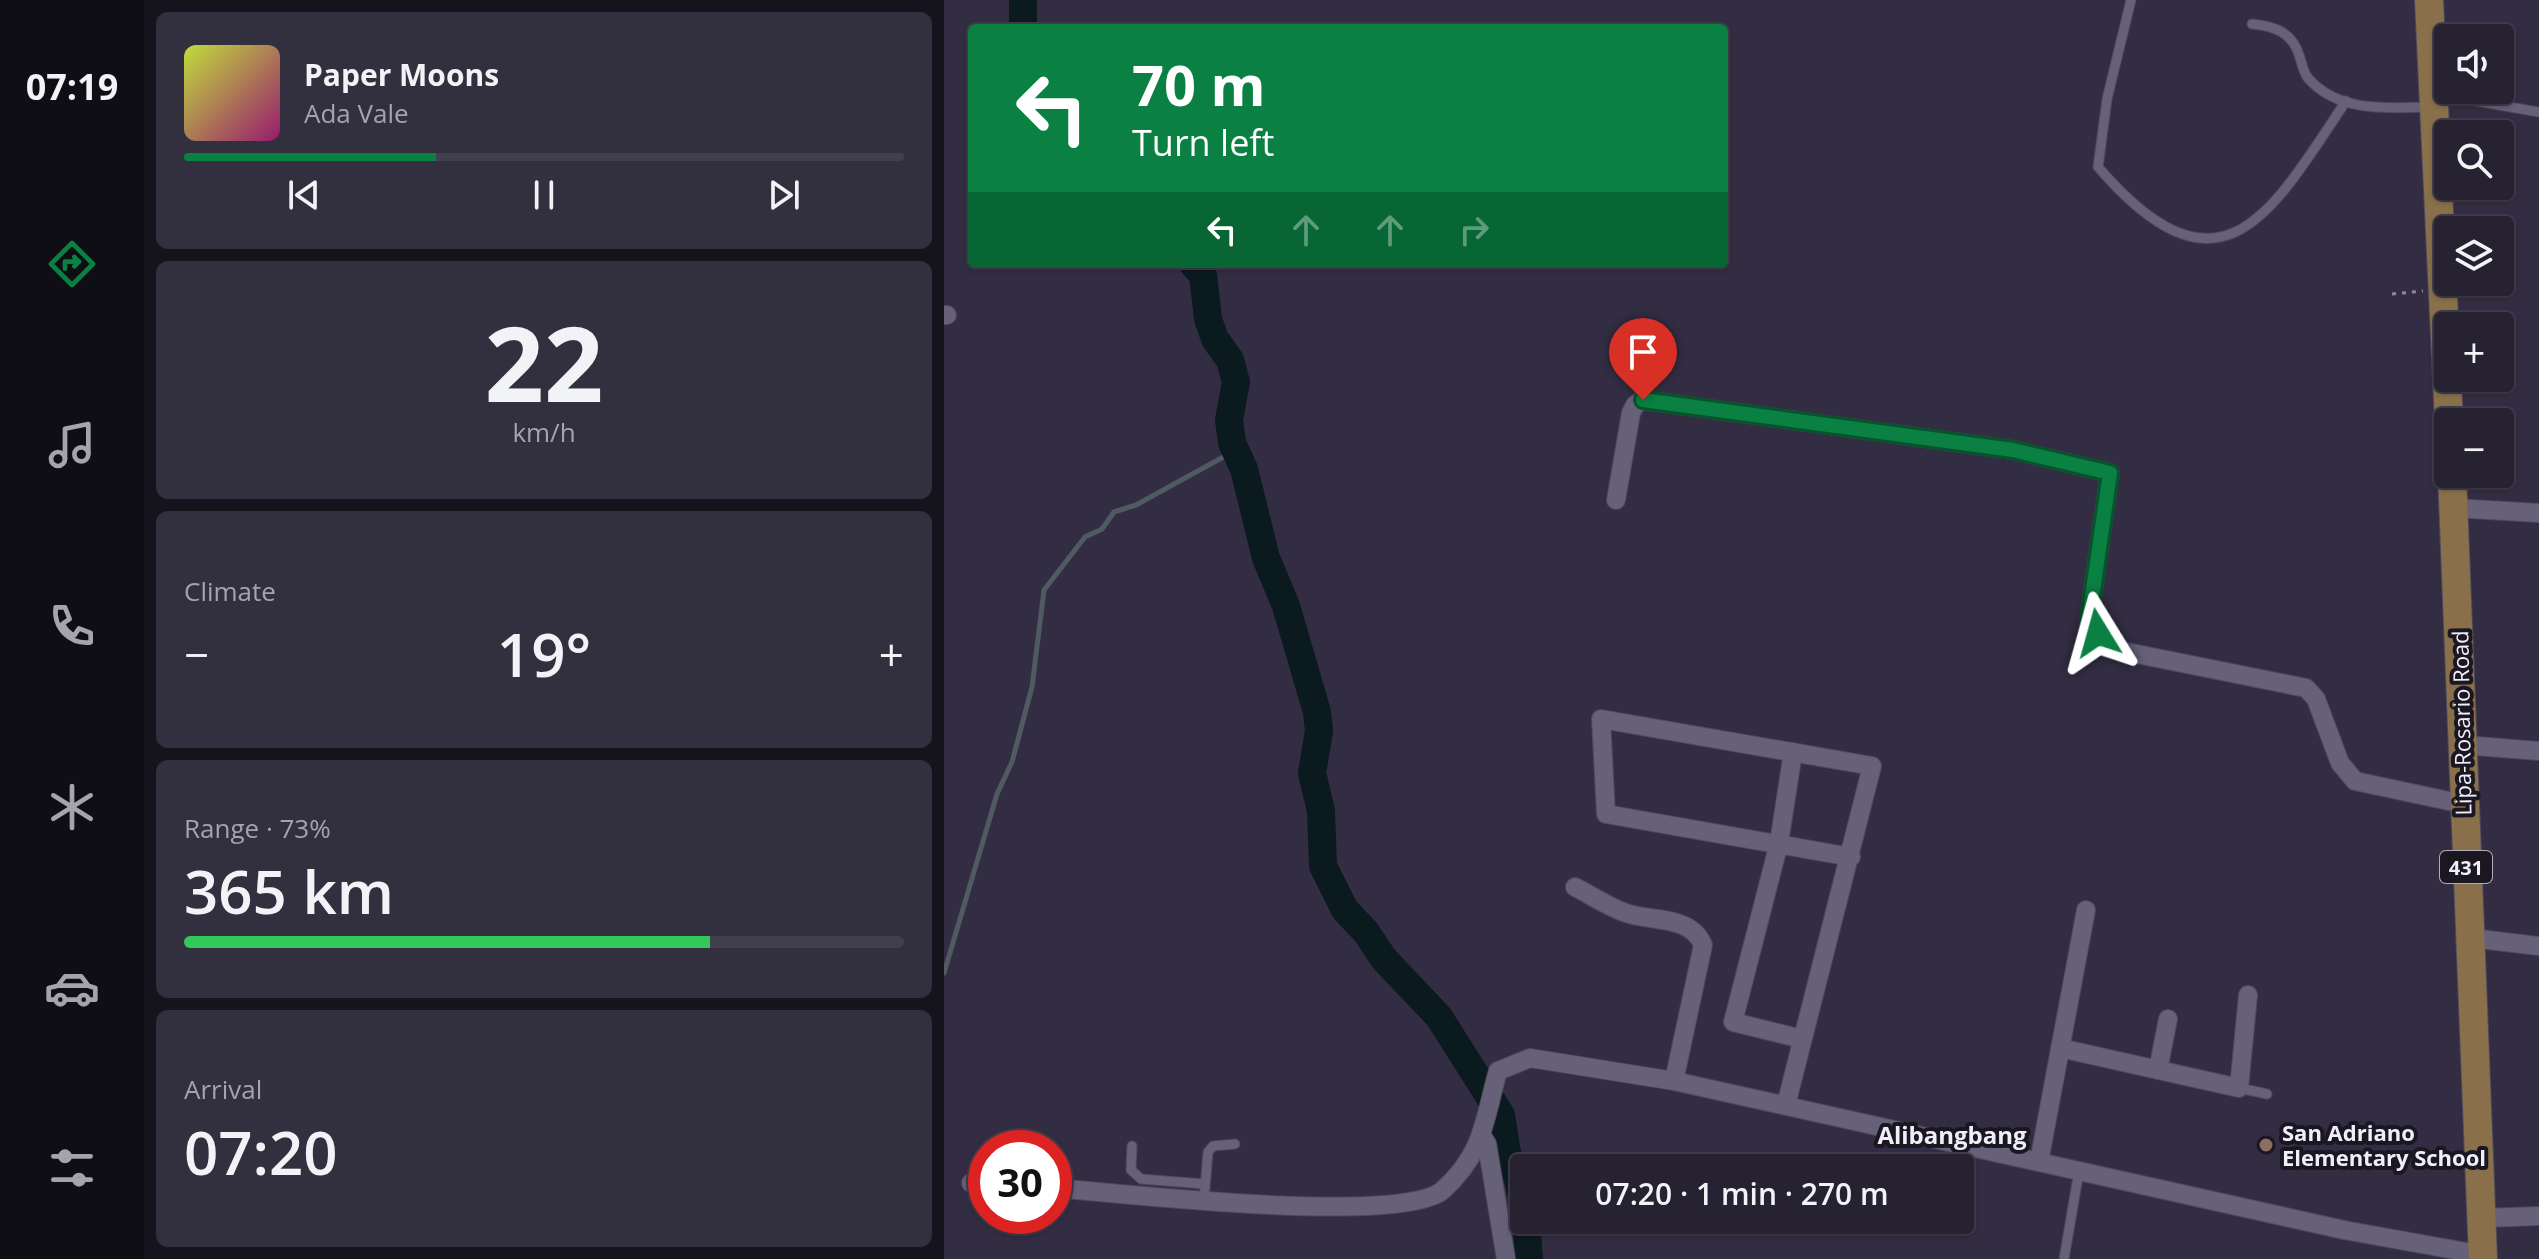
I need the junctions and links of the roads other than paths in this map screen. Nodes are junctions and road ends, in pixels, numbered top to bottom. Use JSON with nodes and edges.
{"nodes":[{"id":1,"x":2131,"y":0,"type":"edge"},
{"id":2,"x":2429,"y":0,"type":"edge"},
{"id":3,"x":2252,"y":24,"type":"dead end"},
{"id":4,"x":2433,"y":100,"type":"junction"},
{"id":5,"x":2346,"y":101,"type":"junction"},
{"id":6,"x":2539,"y":112,"type":"edge"},
{"id":7,"x":2448,"y":408,"type":"edge"},
{"id":8,"x":2453,"y":488,"type":"edge"},
{"id":9,"x":1616,"y":500,"type":"dead end"},
{"id":10,"x":2454,"y":508,"type":"junction"},
{"id":11,"x":2539,"y":513,"type":"edge"},
{"id":12,"x":2464,"y":745,"type":"junction"},
{"id":13,"x":2539,"y":751,"type":"edge"},
{"id":14,"x":1793,"y":752,"type":"junction"},
{"id":15,"x":2463,"y":804,"type":"junction"},
{"id":16,"x":1779,"y":843,"type":"junction"},
{"id":17,"x":1851,"y":857,"type":"junction"},
{"id":18,"x":1575,"y":887,"type":"dead end"},
{"id":19,"x":2086,"y":910,"type":"dead end"},
{"id":20,"x":2471,"y":938,"type":"junction"},
{"id":21,"x":2539,"y":946,"type":"edge"},
{"id":22,"x":2248,"y":995,"type":"dead end"},
{"id":23,"x":2168,"y":1019,"type":"dead end"},
{"id":24,"x":1802,"y":1039,"type":"junction"},
{"id":25,"x":2060,"y":1048,"type":"junction"},
{"id":26,"x":2158,"y":1070,"type":"junction"},
{"id":27,"x":1674,"y":1081,"type":"junction"},
{"id":28,"x":2239,"y":1088,"type":"junction"},
{"id":29,"x":2267,"y":1094,"type":"dead end"},
{"id":30,"x":1786,"y":1105,"type":"junction"},
{"id":31,"x":1485,"y":1127,"type":"junction"},
{"id":32,"x":1235,"y":1144,"type":"dead end"},
{"id":33,"x":1132,"y":1146,"type":"dead end"},
{"id":34,"x":2039,"y":1162,"type":"junction"},
{"id":35,"x":2079,"y":1171,"type":"junction"},
{"id":36,"x":1072,"y":1188,"type":"edge"},
{"id":37,"x":1204,"y":1192,"type":"junction"},
{"id":38,"x":2539,"y":1216,"type":"edge"},
{"id":39,"x":2483,"y":1218,"type":"junction"},
{"id":40,"x":2483,"y":1257,"type":"edge"},
{"id":41,"x":1506,"y":1259,"type":"edge"},
{"id":42,"x":2064,"y":1259,"type":"edge"}],
"edges":[{"from":1,"to":5,"type":"lane"},
{"from":2,"to":4,"type":"main road"},
{"from":3,"to":5,"type":"lane"},
{"from":4,"to":5,"type":"lane"},
{"from":4,"to":6,"type":"lane"},
{"from":4,"to":7,"type":"main road"},
{"from":8,"to":10,"type":"main road","name":"Lipa-Rosario Road","number":"431"},
{"from":9,"to":15,"type":"street"},
{"from":10,"to":11,"type":"street"},
{"from":10,"to":12,"type":"main road","name":"Lipa-Rosario Road","number":"431"},
{"from":12,"to":13,"type":"street"},
{"from":12,"to":15,"type":"main road","name":"Lipa-Rosario Road","number":"431"},
{"from":14,"to":16,"type":"street"},
{"from":14,"to":16,"type":"street"},
{"from":14,"to":17,"type":"street"},
{"from":15,"to":20,"type":"main road","name":"Lipa-Rosario Road","number":"431"},
{"from":16,"to":17,"type":"street"},
{"from":16,"to":24,"type":"street"},
{"from":17,"to":24,"type":"street"},
{"from":18,"to":27,"type":"street"},
{"from":19,"to":25,"type":"street"},
{"from":20,"to":21,"type":"street"},
{"from":20,"to":39,"type":"main road","name":"Lipa-Rosario Road","number":"431"},
{"from":22,"to":28,"type":"street"},
{"from":23,"to":26,"type":"street"},
{"from":24,"to":30,"type":"street"},
{"from":25,"to":26,"type":"street"},
{"from":25,"to":34,"type":"street"},
{"from":26,"to":28,"type":"street"},
{"from":27,"to":30,"type":"street"},
{"from":27,"to":31,"type":"street"},
{"from":28,"to":29,"type":"lane"},
{"from":30,"to":34,"type":"street"},
{"from":31,"to":37,"type":"street"},
{"from":31,"to":41,"type":"street"},
{"from":32,"to":37,"type":"lane"},
{"from":33,"to":37,"type":"lane"},
{"from":34,"to":35,"type":"street"},
{"from":35,"to":40,"type":"street"},
{"from":35,"to":42,"type":"lane"},
{"from":36,"to":37,"type":"street"},
{"from":38,"to":39,"type":"street"},
{"from":39,"to":40,"type":"main road","name":"Lipa-Rosario Road","number":"431"}]}
